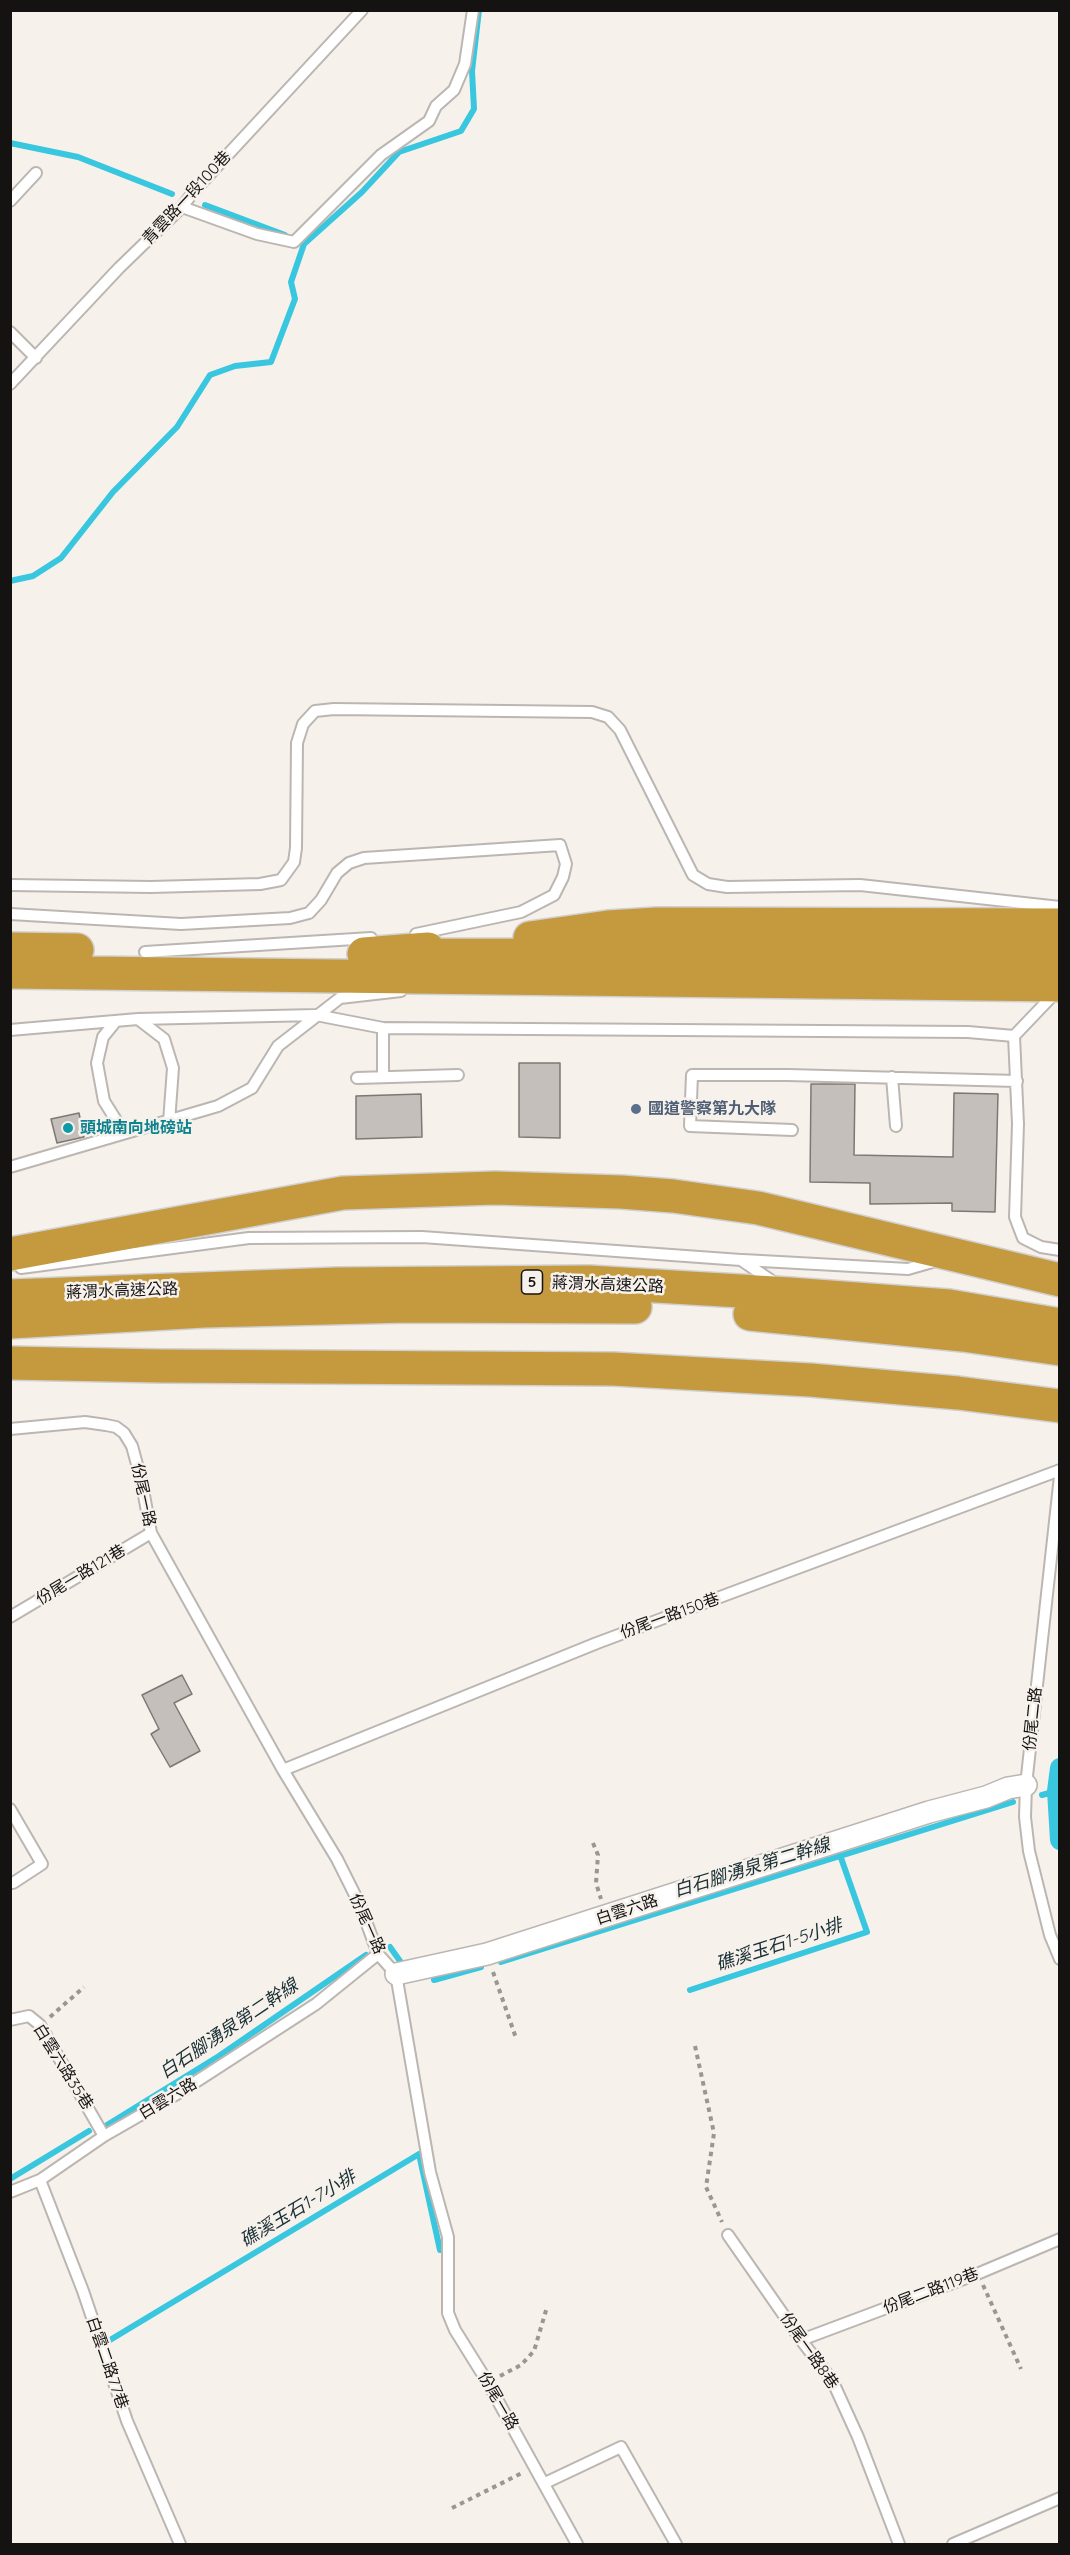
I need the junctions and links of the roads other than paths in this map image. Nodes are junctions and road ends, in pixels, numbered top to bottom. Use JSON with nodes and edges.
{"nodes":[{"id":1,"x":362,"y":10,"type":"edge"},
{"id":2,"x":473,"y":10,"type":"edge"},
{"id":3,"x":36,"y":173,"type":"dead end"},
{"id":4,"x":10,"y":201,"type":"edge"},
{"id":5,"x":182,"y":207,"type":"junction"},
{"id":6,"x":10,"y":332,"type":"edge"},
{"id":7,"x":36,"y":358,"type":"junction"},
{"id":8,"x":10,"y":384,"type":"edge"},
{"id":9,"x":10,"y":885,"type":"edge"},
{"id":10,"x":1059,"y":908,"type":"edge"},
{"id":11,"x":10,"y":914,"type":"edge"},
{"id":12,"x":1059,"y":925,"type":"edge"},
{"id":13,"x":405,"y":936,"type":"dead end"},
{"id":14,"x":373,"y":946,"type":"junction"},
{"id":15,"x":10,"y":949,"type":"edge"},
{"id":16,"x":1059,"y":956,"type":"edge"},
{"id":17,"x":10,"y":972,"type":"edge"},
{"id":18,"x":441,"y":978,"type":"junction"},
{"id":19,"x":1059,"y":986,"type":"edge"},
{"id":20,"x":316,"y":1015,"type":"junction"},
{"id":21,"x":138,"y":1019,"type":"junction"},
{"id":22,"x":116,"y":1021,"type":"junction"},
{"id":23,"x":383,"y":1028,"type":"junction"},
{"id":24,"x":10,"y":1030,"type":"edge"},
{"id":25,"x":1014,"y":1036,"type":"junction"},
{"id":26,"x":458,"y":1075,"type":"dead end"},
{"id":27,"x":383,"y":1077,"type":"junction"},
{"id":28,"x":892,"y":1077,"type":"junction"},
{"id":29,"x":357,"y":1078,"type":"dead end"},
{"id":30,"x":1017,"y":1081,"type":"junction"},
{"id":31,"x":169,"y":1122,"type":"junction"},
{"id":32,"x":896,"y":1126,"type":"dead end"},
{"id":33,"x":792,"y":1130,"type":"dead end"},
{"id":34,"x":124,"y":1133,"type":"junction"},
{"id":35,"x":10,"y":1167,"type":"edge"},
{"id":36,"x":10,"y":1254,"type":"edge"},
{"id":37,"x":951,"y":1256,"type":"junction"},
{"id":38,"x":741,"y":1260,"type":"junction"},
{"id":39,"x":10,"y":1267,"type":"edge"},
{"id":40,"x":1058,"y":1270,"type":"edge"},
{"id":41,"x":790,"y":1294,"type":"junction"},
{"id":42,"x":10,"y":1296,"type":"edge"},
{"id":43,"x":10,"y":1322,"type":"edge"},
{"id":44,"x":1054,"y":1336,"type":"edge"},
{"id":45,"x":10,"y":1363,"type":"edge"},
{"id":46,"x":1059,"y":1406,"type":"edge"},
{"id":47,"x":10,"y":1429,"type":"edge"},
{"id":48,"x":1059,"y":1470,"type":"edge"},
{"id":49,"x":1059,"y":1476,"type":"edge"},
{"id":50,"x":151,"y":1533,"type":"junction"},
{"id":51,"x":10,"y":1617,"type":"edge"},
{"id":52,"x":283,"y":1770,"type":"junction"},
{"id":53,"x":1026,"y":1785,"type":"junction"},
{"id":54,"x":10,"y":1809,"type":"edge"},
{"id":55,"x":13,"y":1883,"type":"dead end"},
{"id":56,"x":378,"y":1954,"type":"junction"},
{"id":57,"x":1059,"y":1959,"type":"edge"},
{"id":58,"x":396,"y":1974,"type":"junction"},
{"id":59,"x":10,"y":2020,"type":"edge"},
{"id":60,"x":104,"y":2136,"type":"junction"},
{"id":61,"x":40,"y":2180,"type":"junction"},
{"id":62,"x":10,"y":2192,"type":"edge"},
{"id":63,"x":728,"y":2235,"type":"road end"},
{"id":64,"x":1059,"y":2240,"type":"edge"},
{"id":65,"x":801,"y":2340,"type":"junction"},
{"id":66,"x":545,"y":2483,"type":"junction"},
{"id":67,"x":1059,"y":2498,"type":"edge"},
{"id":68,"x":180,"y":2544,"type":"edge"},
{"id":69,"x":577,"y":2544,"type":"edge"},
{"id":70,"x":676,"y":2544,"type":"edge"},
{"id":71,"x":899,"y":2544,"type":"edge"},
{"id":72,"x":953,"y":2544,"type":"edge"}],
"edges":[{"from":1,"to":5,"type":"lane","name":"青雲路一段100巷"},
{"from":2,"to":5,"type":"lane"},
{"from":3,"to":4,"type":"lane"},
{"from":5,"to":7,"type":"lane","name":"青雲路一段100巷"},
{"from":6,"to":7,"type":"lane"},
{"from":7,"to":8,"type":"lane","name":"青雲路一段100巷"},
{"from":9,"to":10,"type":"lane"},
{"from":11,"to":13,"type":"lane"},
{"from":12,"to":14,"type":"highway"},
{"from":14,"to":15,"type":"highway"},
{"from":14,"to":16,"type":"highway"},
{"from":17,"to":18,"type":"highway"},
{"from":18,"to":19,"type":"highway"},
{"from":18,"to":20,"type":"lane"},
{"from":19,"to":25,"type":"lane"},
{"from":20,"to":21,"type":"lane"},
{"from":20,"to":23,"type":"lane"},
{"from":20,"to":31,"type":"lane"},
{"from":21,"to":22,"type":"lane"},
{"from":21,"to":31,"type":"lane"},
{"from":22,"to":24,"type":"lane"},
{"from":22,"to":34,"type":"lane"},
{"from":23,"to":25,"type":"lane"},
{"from":23,"to":27,"type":"lane"},
{"from":25,"to":30,"type":"lane"},
{"from":26,"to":27,"type":"lane"},
{"from":27,"to":29,"type":"lane"},
{"from":28,"to":30,"type":"lane"},
{"from":28,"to":32,"type":"lane"},
{"from":28,"to":33,"type":"lane"},
{"from":30,"to":40,"type":"lane"},
{"from":31,"to":34,"type":"lane"},
{"from":34,"to":35,"type":"lane"},
{"from":36,"to":37,"type":"highway"},
{"from":37,"to":38,"type":"lane"},
{"from":37,"to":40,"type":"highway"},
{"from":38,"to":39,"type":"lane"},
{"from":38,"to":41,"type":"lane"},
{"from":41,"to":42,"type":"highway","name":"蔣渭水高速公路","number":"5"},
{"from":41,"to":44,"type":"highway","name":"蔣渭水高速公路","number":"5"},
{"from":43,"to":44,"type":"highway","name":"蔣渭水高速公路","number":"5"},
{"from":45,"to":46,"type":"highway"},
{"from":47,"to":50,"type":"lane","name":"份尾一路"},
{"from":48,"to":52,"type":"lane","name":"份尾一路150巷"},
{"from":49,"to":53,"type":"lane","name":"份尾二路"},
{"from":50,"to":51,"type":"lane","name":"份尾一路121巷"},
{"from":50,"to":52,"type":"lane","name":"份尾一路"},
{"from":52,"to":56,"type":"lane","name":"份尾一路"},
{"from":53,"to":57,"type":"lane","name":"份尾二路"},
{"from":53,"to":58,"type":"street","name":"白雲六路"},
{"from":54,"to":55,"type":"lane"},
{"from":56,"to":58,"type":"lane","name":"份尾一路"},
{"from":56,"to":60,"type":"lane","name":"白雲六路"},
{"from":58,"to":66,"type":"lane","name":"份尾一路"},
{"from":59,"to":60,"type":"lane","name":"白雲六路35巷"},
{"from":60,"to":61,"type":"lane","name":"白雲六路"},
{"from":61,"to":62,"type":"lane","name":"白雲六路"},
{"from":61,"to":68,"type":"lane","name":"白雲二路77巷"},
{"from":63,"to":65,"type":"lane","name":"份尾一路8巷"},
{"from":64,"to":65,"type":"lane","name":"份尾二路119巷"},
{"from":65,"to":71,"type":"lane","name":"份尾一路8巷"},
{"from":66,"to":69,"type":"lane","name":"份尾一路"},
{"from":66,"to":70,"type":"lane"},
{"from":67,"to":72,"type":"lane"}]}
